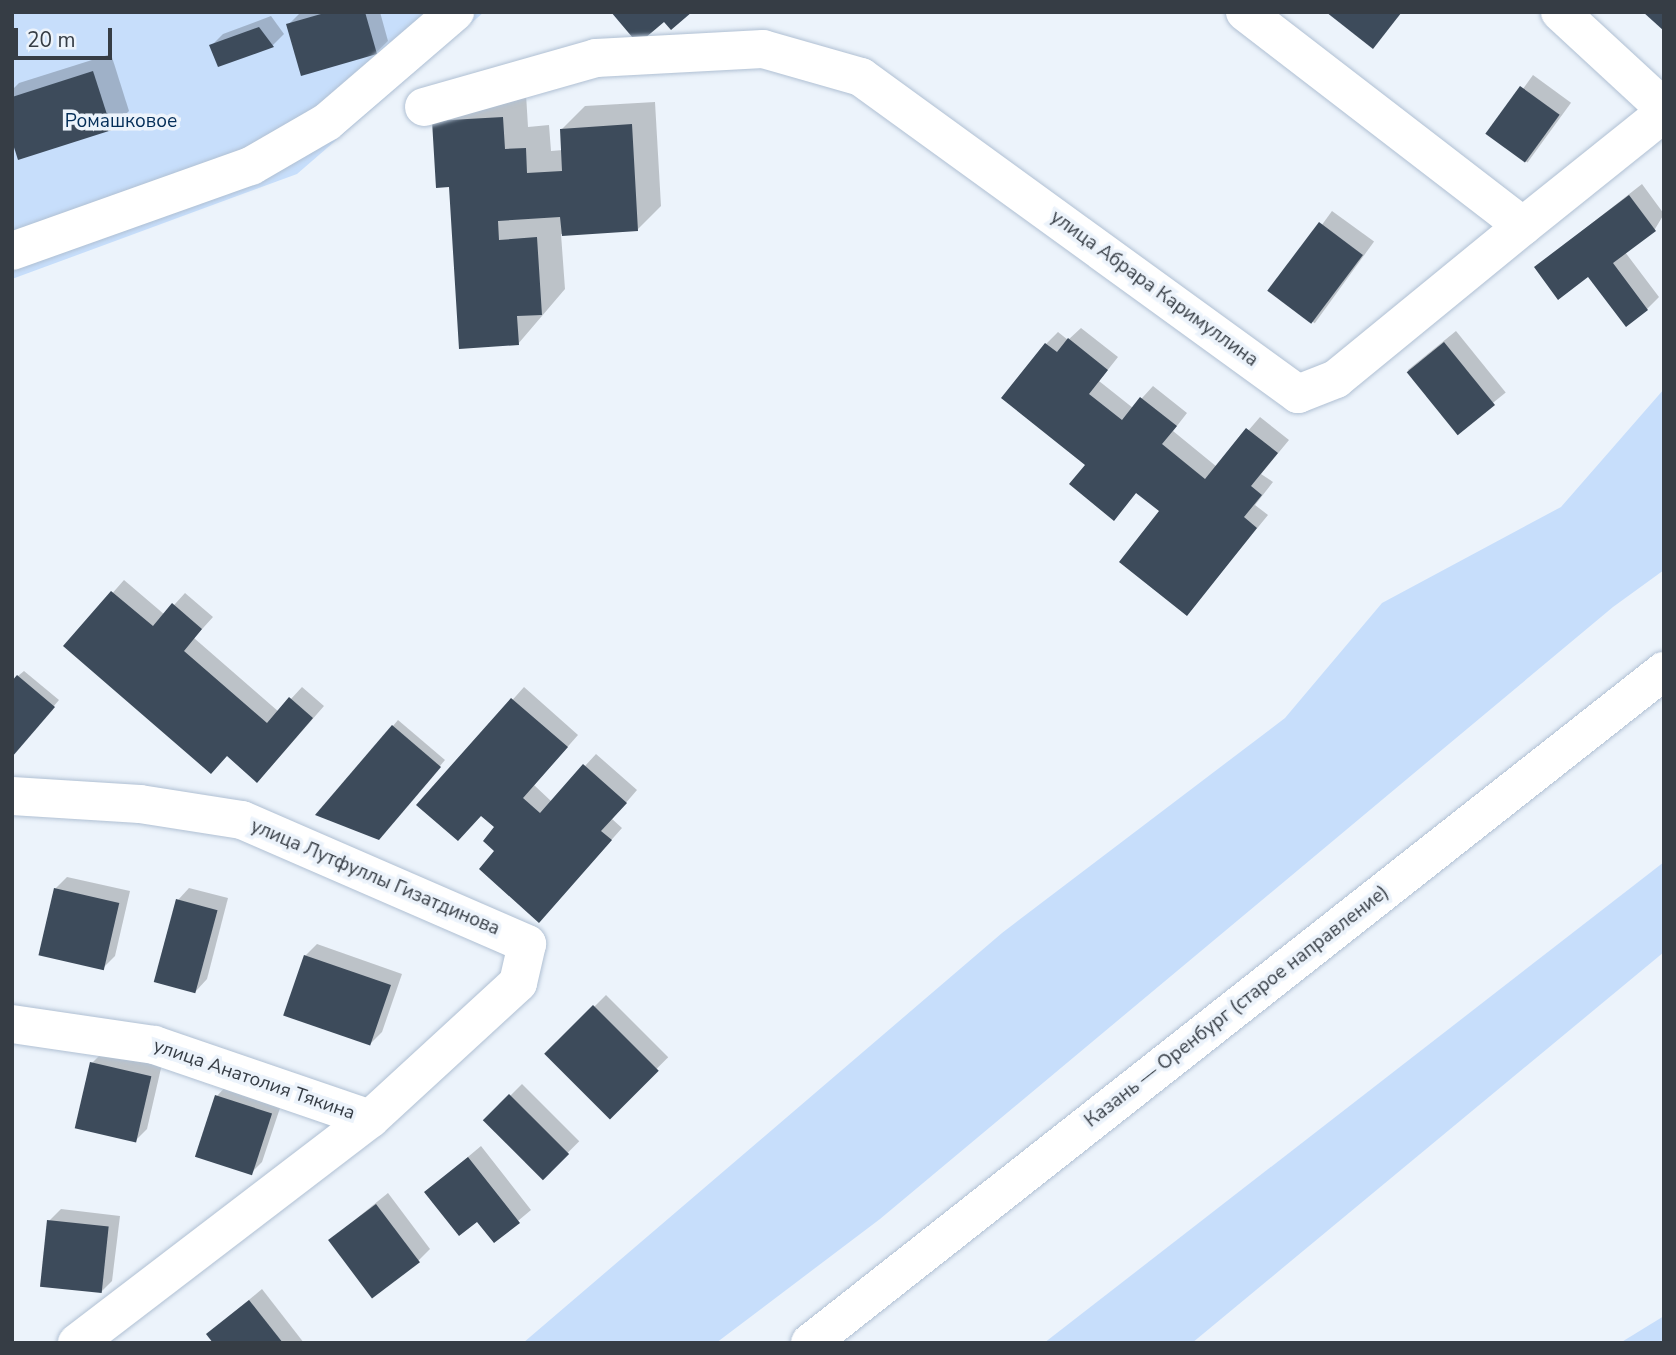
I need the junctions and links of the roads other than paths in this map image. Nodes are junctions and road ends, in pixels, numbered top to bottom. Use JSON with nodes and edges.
{"nodes":[{"id":1,"x":455,"y":12,"type":"edge"},
{"id":2,"x":1245,"y":12,"type":"edge"},
{"id":3,"x":1560,"y":12,"type":"edge"},
{"id":4,"x":424,"y":107,"type":"dead end"},
{"id":5,"x":1664,"y":108,"type":"edge"},
{"id":6,"x":1664,"y":113,"type":"edge"},
{"id":7,"x":1523,"y":226,"type":"junction"},
{"id":8,"x":12,"y":251,"type":"edge"},
{"id":9,"x":1664,"y":671,"type":"edge"},
{"id":10,"x":12,"y":796,"type":"edge"},
{"id":11,"x":12,"y":1024,"type":"edge"},
{"id":12,"x":370,"y":1119,"type":"junction"},
{"id":13,"x":77,"y":1343,"type":"edge"},
{"id":14,"x":810,"y":1343,"type":"edge"}],
"edges":[{"from":1,"to":8,"type":"street"},
{"from":2,"to":7,"type":"street"},
{"from":3,"to":5,"type":"street"},
{"from":4,"to":7,"type":"street","name":"улица Абрара Каримуллина"},
{"from":6,"to":7,"type":"street"},
{"from":9,"to":14,"type":"street","name":"Казань — Оренбург (старое направление)"},
{"from":10,"to":12,"type":"street","name":"улица Лутфуллы Гизатдинова"},
{"from":11,"to":12,"type":"street","name":"улица Анатолия Тякина"},
{"from":12,"to":13,"type":"street"}]}
